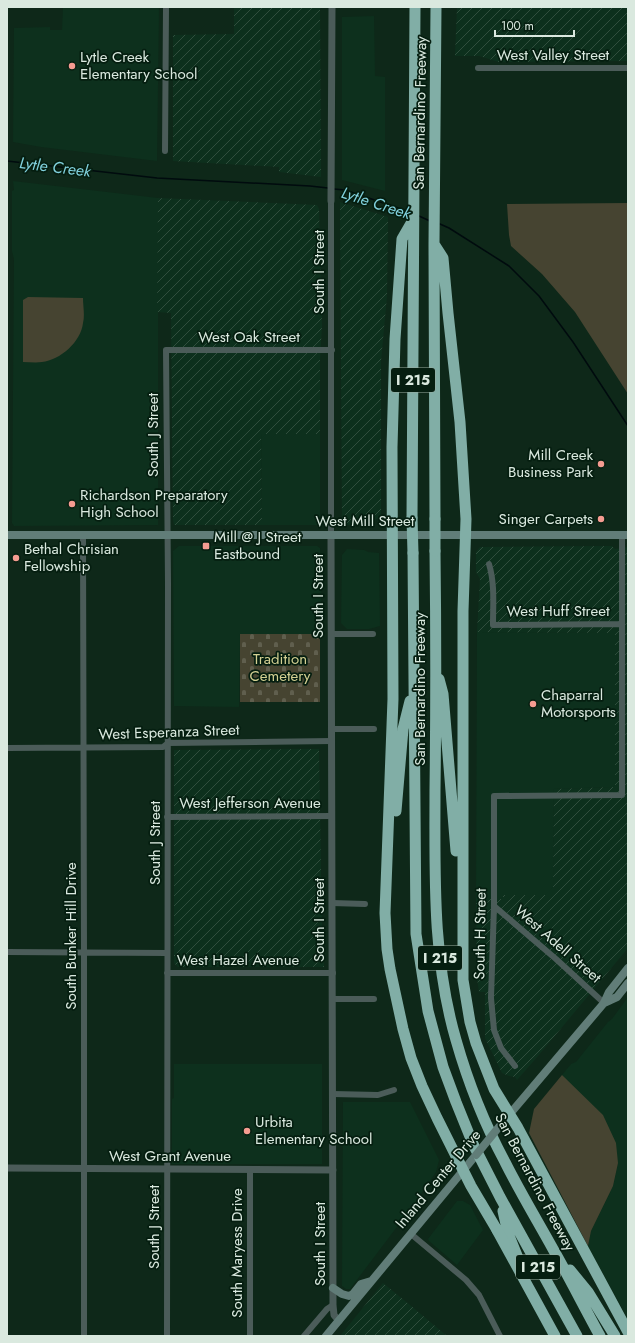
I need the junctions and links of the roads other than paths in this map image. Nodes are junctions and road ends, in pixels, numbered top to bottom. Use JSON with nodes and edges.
{"nodes":[{"id":1,"x":166,"y":7,"type":"edge"},
{"id":2,"x":332,"y":7,"type":"edge"},
{"id":3,"x":415,"y":7,"type":"edge"},
{"id":4,"x":436,"y":7,"type":"edge"},
{"id":5,"x":478,"y":68,"type":"dead end"},
{"id":6,"x":628,"y":68,"type":"edge"},
{"id":7,"x":165,"y":151,"type":"dead end"},
{"id":8,"x":332,"y":201,"type":"joint"},
{"id":9,"x":408,"y":240,"type":"junction"},
{"id":10,"x":434,"y":244,"type":"junction"},
{"id":11,"x":166,"y":350,"type":"joint"},
{"id":12,"x":332,"y":350,"type":"junction"},
{"id":13,"x":465,"y":534,"type":"junction"},
{"id":14,"x":7,"y":535,"type":"edge"},
{"id":15,"x":83,"y":535,"type":"junction"},
{"id":16,"x":167,"y":535,"type":"junction"},
{"id":17,"x":331,"y":535,"type":"junction"},
{"id":18,"x":392,"y":535,"type":"junction"},
{"id":19,"x":625,"y":535,"type":"edge"},
{"id":20,"x":489,"y":564,"type":"dead end"},
{"id":21,"x":622,"y":624,"type":"junction"},
{"id":22,"x":332,"y":634,"type":"junction"},
{"id":23,"x":373,"y":634,"type":"dead end"},
{"id":24,"x":436,"y":670,"type":"junction"},
{"id":25,"x":414,"y":681,"type":"junction"},
{"id":26,"x":332,"y":729,"type":"junction"},
{"id":27,"x":374,"y":730,"type":"dead end"},
{"id":28,"x":332,"y":741,"type":"junction"},
{"id":29,"x":168,"y":743,"type":"junction"},
{"id":30,"x":7,"y":748,"type":"edge"},
{"id":31,"x":83,"y":748,"type":"junction"},
{"id":32,"x":332,"y":816,"type":"junction"},
{"id":33,"x":168,"y":817,"type":"junction"},
{"id":34,"x":332,"y":904,"type":"junction"},
{"id":35,"x":365,"y":904,"type":"dead end"},
{"id":36,"x":494,"y":906,"type":"junction"},
{"id":37,"x":7,"y":952,"type":"edge"},
{"id":38,"x":84,"y":953,"type":"junction"},
{"id":39,"x":168,"y":953,"type":"junction"},
{"id":40,"x":462,"y":967,"type":"junction"},
{"id":41,"x":628,"y":968,"type":"edge"},
{"id":42,"x":167,"y":973,"type":"junction"},
{"id":43,"x":333,"y":973,"type":"junction"},
{"id":44,"x":628,"y":983,"type":"edge"},
{"id":45,"x":395,"y":994,"type":"junction"},
{"id":46,"x":333,"y":999,"type":"junction"},
{"id":47,"x":374,"y":999,"type":"dead end"},
{"id":48,"x":604,"y":1003,"type":"junction"},
{"id":49,"x":515,"y":1066,"type":"dead end"},
{"id":50,"x":394,"y":1090,"type":"dead end"},
{"id":51,"x":333,"y":1094,"type":"junction"},
{"id":52,"x":507,"y":1118,"type":"junction"},
{"id":53,"x":466,"y":1166,"type":"junction"},
{"id":54,"x":7,"y":1168,"type":"edge"},
{"id":55,"x":84,"y":1169,"type":"junction"},
{"id":56,"x":167,"y":1169,"type":"junction"},
{"id":57,"x":250,"y":1170,"type":"junction"},
{"id":58,"x":333,"y":1170,"type":"junction"},
{"id":59,"x":500,"y":1197,"type":"junction"},
{"id":60,"x":411,"y":1234,"type":"junction"},
{"id":61,"x":554,"y":1249,"type":"junction"},
{"id":62,"x":371,"y":1281,"type":"junction"},
{"id":63,"x":333,"y":1288,"type":"junction"},
{"id":64,"x":333,"y":1305,"type":"junction"},
{"id":65,"x":339,"y":1321,"type":"junction"},
{"id":66,"x":628,"y":1332,"type":"edge"},
{"id":67,"x":84,"y":1336,"type":"edge"},
{"id":68,"x":167,"y":1336,"type":"edge"},
{"id":69,"x":250,"y":1336,"type":"edge"},
{"id":70,"x":304,"y":1336,"type":"edge"},
{"id":71,"x":326,"y":1336,"type":"edge"},
{"id":72,"x":500,"y":1336,"type":"edge"},
{"id":73,"x":549,"y":1336,"type":"edge"},
{"id":74,"x":555,"y":1336,"type":"edge"},
{"id":75,"x":577,"y":1336,"type":"edge"},
{"id":76,"x":600,"y":1336,"type":"edge"},
{"id":77,"x":615,"y":1336,"type":"edge"}],
"edges":[{"from":1,"to":7,"type":"street"},
{"from":2,"to":8,"type":"street","name":"South I Street"},
{"from":3,"to":9,"type":"highway","name":"San Bernardino Freeway","number":"I 215"},
{"from":4,"to":10,"type":"highway","name":"San Bernardino Freeway","number":"I 215"},
{"from":5,"to":6,"type":"street","name":"West Valley Street"},
{"from":8,"to":12,"type":"street","name":"South I Street"},
{"from":9,"to":18,"type":"highway"},
{"from":9,"to":25,"type":"highway","name":"San Bernardino Freeway","number":"I 215","bridge":true},
{"from":10,"to":13,"type":"highway"},
{"from":10,"to":24,"type":"highway","name":"San Bernardino Freeway","number":"I 215","bridge":true},
{"from":11,"to":12,"type":"street","name":"West Oak Street"},
{"from":11,"to":16,"type":"street","name":"South J Street"},
{"from":12,"to":17,"type":"street","name":"South I Street"},
{"from":13,"to":18,"type":"main road","name":"West Mill Street"},
{"from":13,"to":19,"type":"main road","name":"West Mill Street"},
{"from":13,"to":40,"type":"highway"},
{"from":14,"to":15,"type":"main road","name":"West Mill Street"},
{"from":15,"to":16,"type":"main road","name":"West Mill Street"},
{"from":15,"to":31,"type":"street","name":"South Bunker Hill Drive"},
{"from":16,"to":17,"type":"main road","name":"West Mill Street"},
{"from":16,"to":29,"type":"street","name":"South J Street"},
{"from":17,"to":18,"type":"main road","name":"West Mill Street"},
{"from":17,"to":22,"type":"street","name":"South I Street"},
{"from":18,"to":45,"type":"highway"},
{"from":19,"to":21,"type":"street"},
{"from":20,"to":21,"type":"street","name":"West Huff Street"},
{"from":21,"to":36,"type":"street","name":"South H Street"},
{"from":22,"to":23,"type":"street"},
{"from":22,"to":26,"type":"street","name":"South I Street"},
{"from":24,"to":40,"type":"highway"},
{"from":24,"to":61,"type":"highway","name":"San Bernardino Freeway","number":"I 215"},
{"from":25,"to":45,"type":"highway"},
{"from":25,"to":59,"type":"highway","name":"San Bernardino Freeway","number":"I 215"},
{"from":26,"to":27,"type":"street"},
{"from":26,"to":28,"type":"street","name":"South I Street"},
{"from":28,"to":29,"type":"street","name":"West Esperanza Street"},
{"from":28,"to":32,"type":"street","name":"South I Street"},
{"from":29,"to":31,"type":"street","name":"West Esperanza Street"},
{"from":29,"to":33,"type":"street","name":"South J Street"},
{"from":30,"to":31,"type":"street","name":"West Esperanza Street"},
{"from":31,"to":38,"type":"street","name":"South Bunker Hill Drive"},
{"from":32,"to":33,"type":"street","name":"West Jefferson Avenue"},
{"from":32,"to":34,"type":"street","name":"South I Street"},
{"from":33,"to":39,"type":"street","name":"South J Street"},
{"from":34,"to":35,"type":"street"},
{"from":34,"to":43,"type":"street","name":"South I Street"},
{"from":36,"to":48,"type":"street","name":"West Adell Street"},
{"from":36,"to":49,"type":"street","name":"South H Street"},
{"from":37,"to":38,"type":"street","name":"West Hazel Avenue"},
{"from":38,"to":39,"type":"street","name":"West Hazel Avenue"},
{"from":38,"to":55,"type":"street","name":"South Bunker Hill Drive"},
{"from":39,"to":42,"type":"street","name":"South J Street"},
{"from":40,"to":52,"type":"highway"},
{"from":41,"to":48,"type":"main road","name":"Inland Center Drive"},
{"from":42,"to":43,"type":"street","name":"West Hazel Avenue"},
{"from":42,"to":56,"type":"street","name":"South J Street"},
{"from":43,"to":46,"type":"street","name":"South I Street"},
{"from":44,"to":48,"type":"main road","name":"Inland Center Drive"},
{"from":45,"to":53,"type":"highway"},
{"from":46,"to":47,"type":"street"},
{"from":46,"to":51,"type":"street","name":"South I Street"},
{"from":48,"to":52,"type":"main road","name":"Inland Center Drive"},
{"from":50,"to":51,"type":"street"},
{"from":51,"to":58,"type":"street","name":"South I Street"},
{"from":52,"to":53,"type":"main road","name":"Inland Center Drive","bridge":true},
{"from":52,"to":66,"type":"highway"},
{"from":53,"to":60,"type":"main road","name":"Inland Center Drive"},
{"from":53,"to":74,"type":"highway","bridge":true},
{"from":54,"to":55,"type":"street","name":"West Grant Avenue"},
{"from":55,"to":56,"type":"street","name":"West Grant Avenue"},
{"from":55,"to":67,"type":"street","name":"South Bunker Hill Drive"},
{"from":56,"to":57,"type":"street","name":"West Grant Avenue"},
{"from":56,"to":68,"type":"street","name":"South J Street"},
{"from":57,"to":58,"type":"street","name":"West Grant Avenue"},
{"from":57,"to":69,"type":"street","name":"South Maryess Drive"},
{"from":58,"to":63,"type":"street","name":"South I Street"},
{"from":59,"to":73,"type":"highway"},
{"from":59,"to":75,"type":"highway","name":"San Bernardino Freeway","number":"I 215"},
{"from":60,"to":62,"type":"main road","name":"Inland Center Drive"},
{"from":60,"to":72,"type":"street"},
{"from":61,"to":76,"type":"highway","name":"San Bernardino Freeway","number":"I 215"},
{"from":61,"to":77,"type":"highway"},
{"from":62,"to":63,"type":"main road"},
{"from":62,"to":65,"type":"main road","name":"Inland Center Drive"},
{"from":63,"to":64,"type":"street","name":"South I Street"},
{"from":64,"to":65,"type":"street","name":"South I Street"},
{"from":64,"to":70,"type":"street","name":"South I Street"},
{"from":65,"to":71,"type":"main road","name":"Inland Center Drive"}]}
